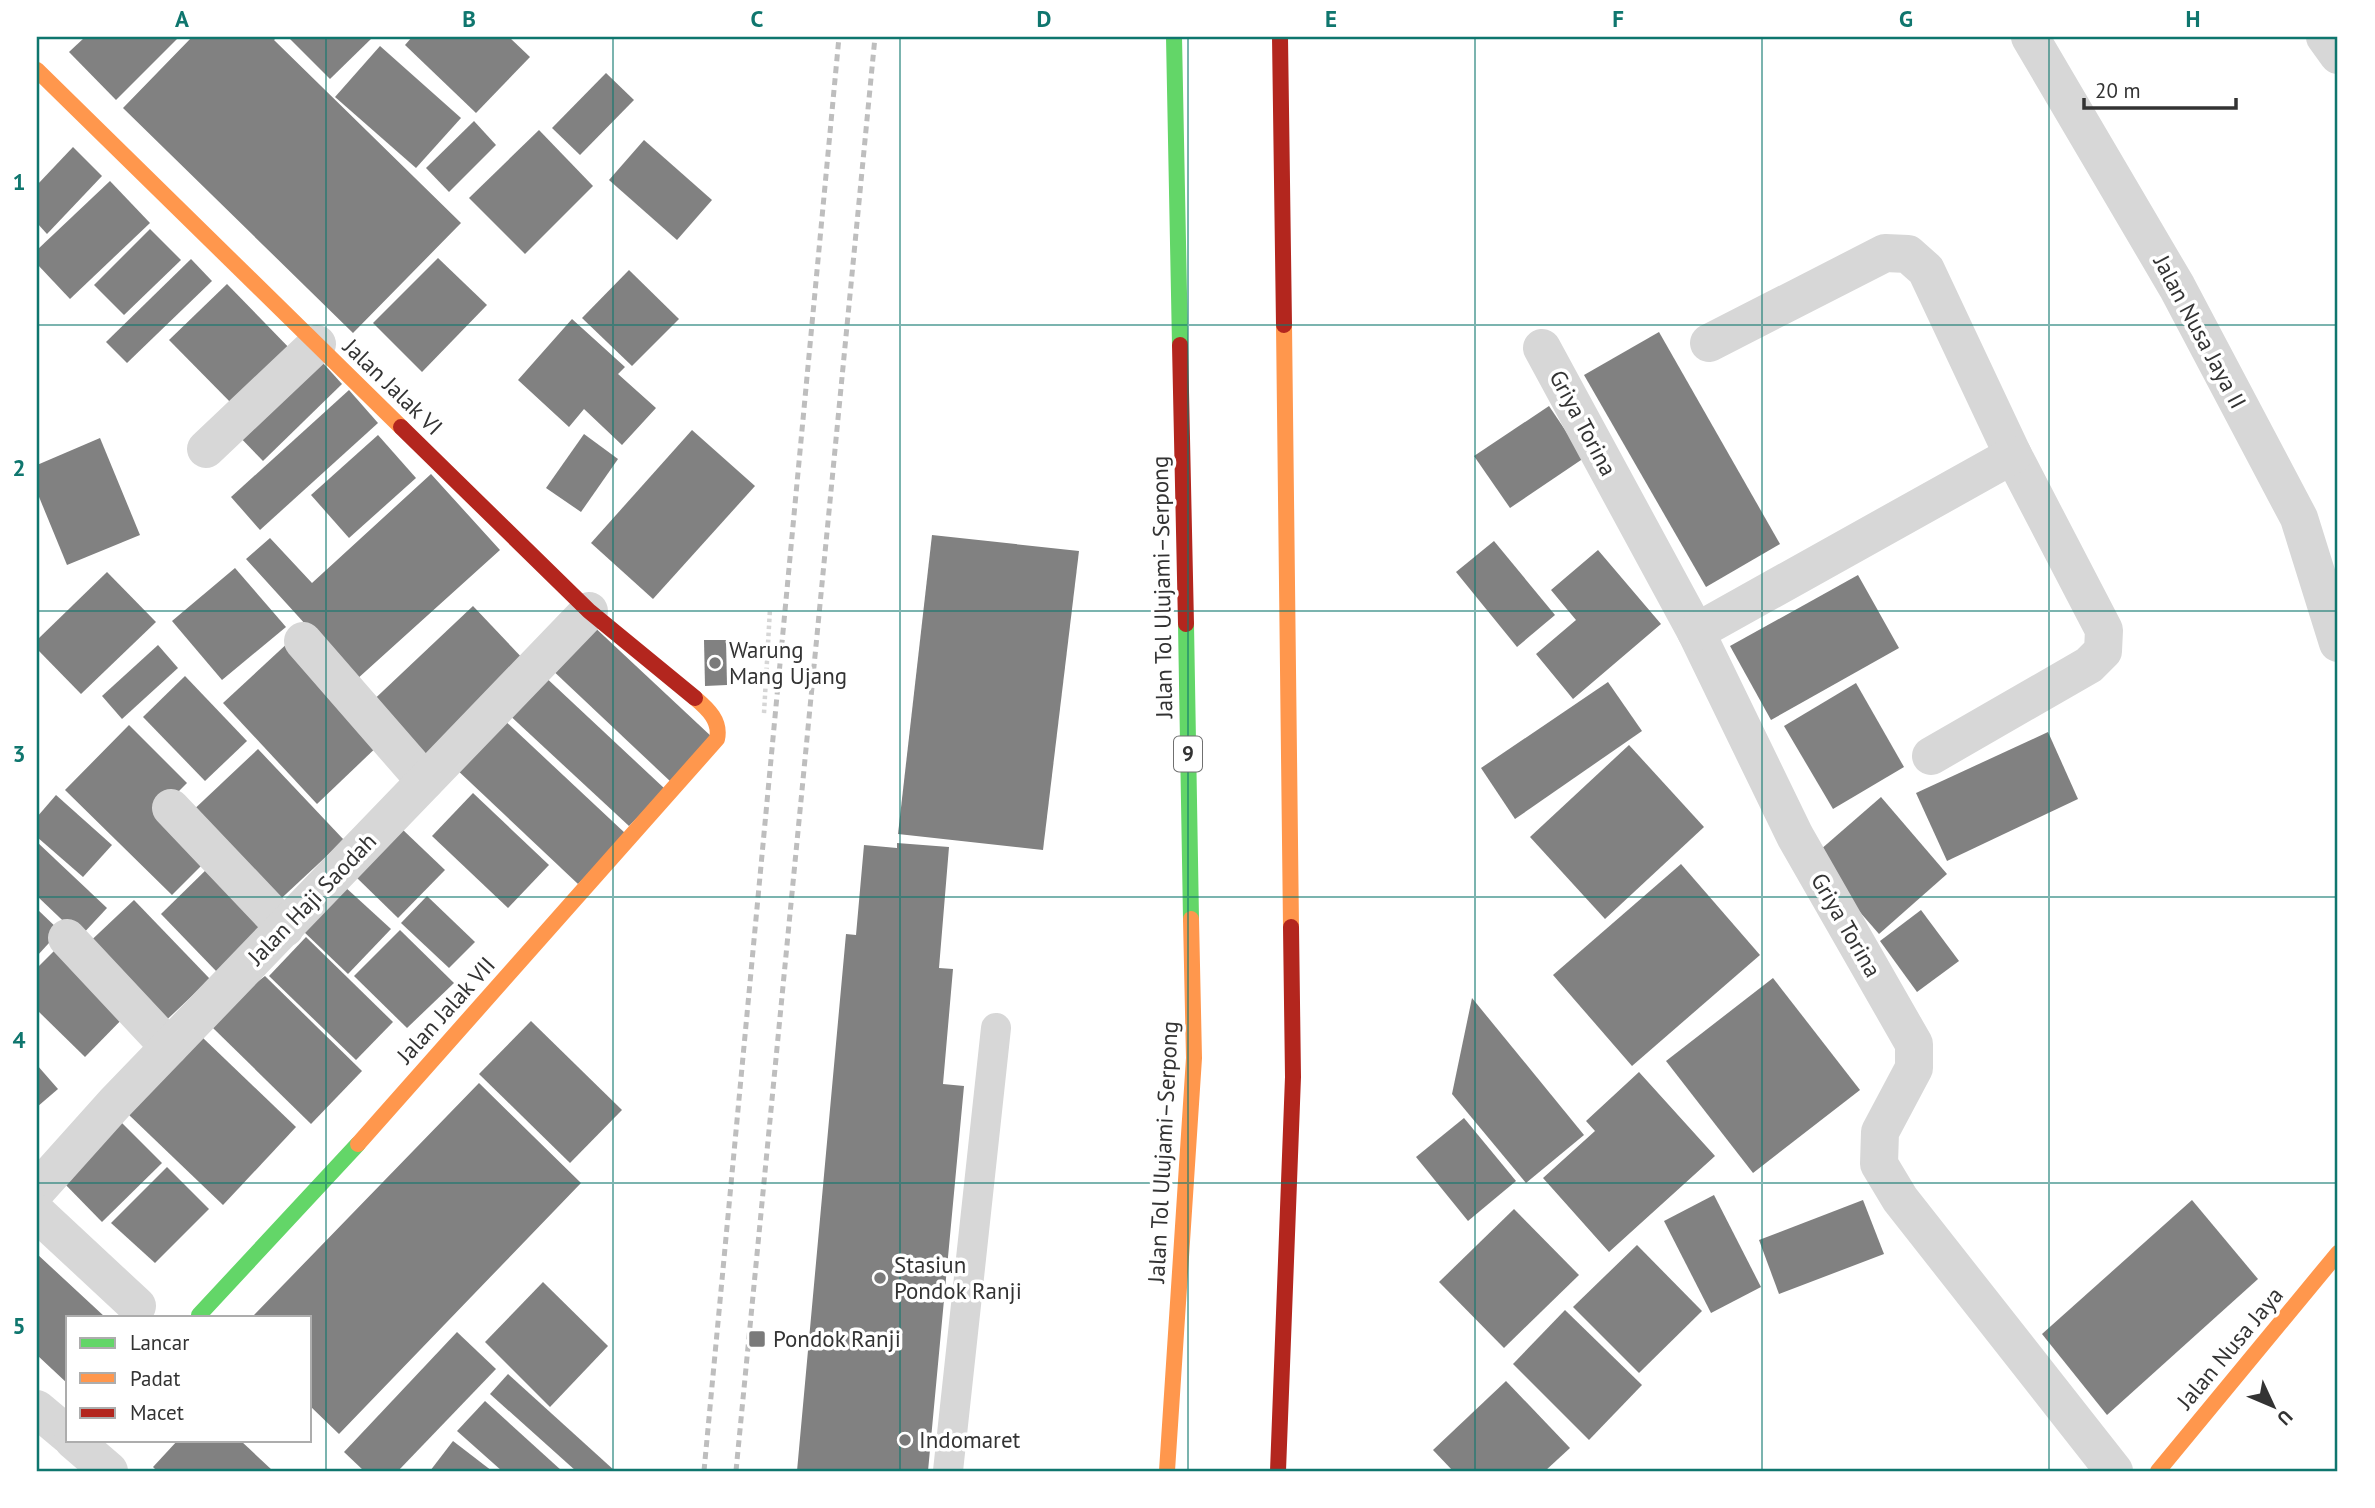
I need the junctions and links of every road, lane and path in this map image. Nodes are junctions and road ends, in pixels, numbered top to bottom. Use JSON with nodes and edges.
{"nodes":[{"id":1,"x":1174,"y":37,"type":"edge"},
{"id":2,"x":1280,"y":37,"type":"edge"},
{"id":3,"x":2030,"y":37,"type":"edge"},
{"id":4,"x":2325,"y":37,"type":"edge"},
{"id":5,"x":2338,"y":55,"type":"edge"},
{"id":6,"x":37,"y":70,"type":"edge"},
{"id":7,"x":1709,"y":343,"type":"dead end"},
{"id":8,"x":317,"y":344,"type":"junction"},
{"id":9,"x":1542,"y":348,"type":"dead end"},
{"id":10,"x":206,"y":449,"type":"dead end"},
{"id":11,"x":2013,"y":455,"type":"junction"},
{"id":12,"x":770,"y":609,"type":"dead end"},
{"id":13,"x":589,"y":611,"type":"junction"},
{"id":14,"x":1696,"y":632,"type":"junction"},
{"id":15,"x":303,"y":641,"type":"dead end"},
{"id":16,"x":2338,"y":643,"type":"edge"},
{"id":17,"x":763,"y":718,"type":"dead end"},
{"id":18,"x":719,"y":731,"type":"joint"},
{"id":19,"x":1931,"y":756,"type":"dead end"},
{"id":20,"x":425,"y":781,"type":"junction"},
{"id":21,"x":171,"y":808,"type":"dead end"},
{"id":22,"x":285,"y":928,"type":"junction"},
{"id":23,"x":67,"y":937,"type":"dead end"},
{"id":24,"x":996,"y":1028,"type":"dead end"},
{"id":25,"x":169,"y":1047,"type":"junction"},
{"id":26,"x":37,"y":1190,"type":"edge"},
{"id":27,"x":37,"y":1213,"type":"edge"},
{"id":28,"x":2338,"y":1253,"type":"edge"},
{"id":29,"x":137,"y":1306,"type":"dead end"},
{"id":30,"x":199,"y":1315,"type":"dead end"},
{"id":31,"x":37,"y":1409,"type":"edge"},
{"id":32,"x":66,"y":1433,"type":"edge"},
{"id":33,"x":77,"y":1442,"type":"edge"},
{"id":34,"x":109,"y":1471,"type":"edge"},
{"id":35,"x":948,"y":1471,"type":"edge"},
{"id":36,"x":1167,"y":1471,"type":"edge"},
{"id":37,"x":1278,"y":1471,"type":"edge"},
{"id":38,"x":2114,"y":1471,"type":"edge"},
{"id":39,"x":2158,"y":1471,"type":"edge"}],
"edges":[{"from":1,"to":36,"type":"main road","name":"Jalan Tol Ulujami–Serpong","number":"9"},
{"from":2,"to":37,"type":"main road"},
{"from":3,"to":16,"type":"street","name":"Jalan Nusa Jaya II"},
{"from":4,"to":5,"type":"street"},
{"from":6,"to":8,"type":"main road","name":"Jalan Jalak VI"},
{"from":7,"to":11,"type":"street"},
{"from":8,"to":10,"type":"street"},
{"from":8,"to":13,"type":"main road","name":"Jalan Jalak VI"},
{"from":9,"to":14,"type":"street","name":"Griya Torina"},
{"from":11,"to":14,"type":"street"},
{"from":11,"to":19,"type":"street"},
{"from":12,"to":17,"type":"path"},
{"from":13,"to":18,"type":"main road","name":"Jalan Jalak VI"},
{"from":13,"to":20,"type":"street","name":"Jalan Haji Saodah"},
{"from":14,"to":38,"type":"street","name":"Griya Torina"},
{"from":15,"to":20,"type":"street"},
{"from":18,"to":30,"type":"main road","name":"Jalan Jalak VII"},
{"from":20,"to":22,"type":"street","name":"Jalan Haji Saodah"},
{"from":21,"to":22,"type":"street"},
{"from":22,"to":25,"type":"street","name":"Jalan Haji Saodah"},
{"from":23,"to":25,"type":"street"},
{"from":24,"to":35,"type":"lane"},
{"from":25,"to":26,"type":"street","name":"Jalan Haji Saodah"},
{"from":27,"to":29,"type":"street"},
{"from":28,"to":39,"type":"main road","name":"Jalan Nusa Jaya"},
{"from":31,"to":32,"type":"street"},
{"from":33,"to":34,"type":"street"}]}
